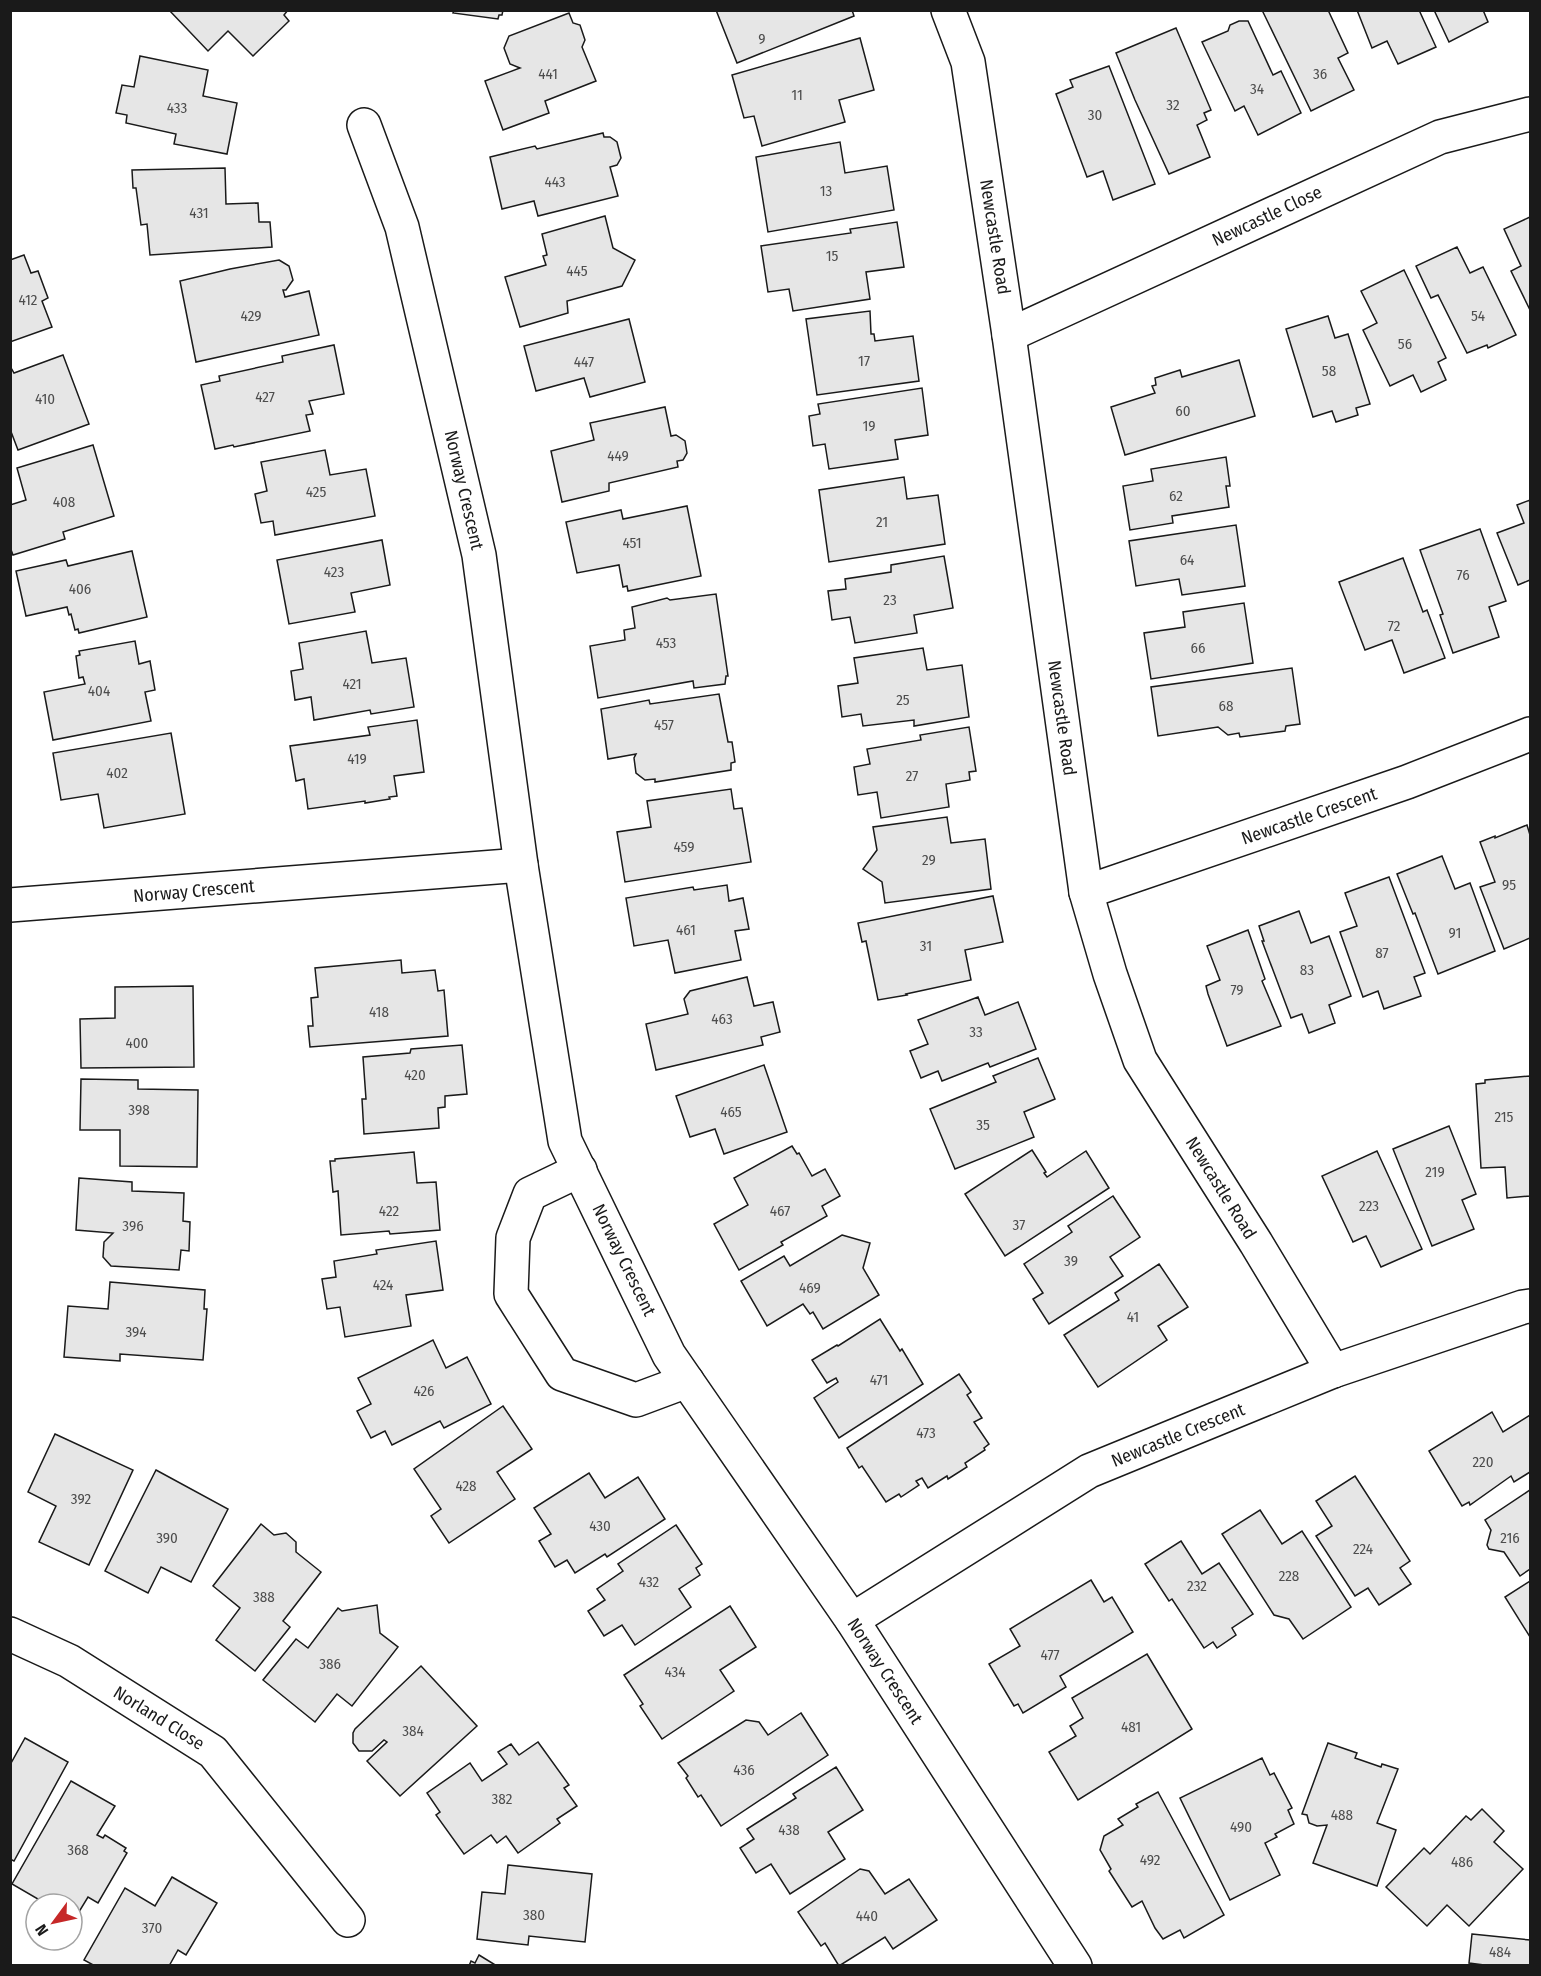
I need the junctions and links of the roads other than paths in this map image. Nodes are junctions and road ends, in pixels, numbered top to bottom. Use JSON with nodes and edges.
{"nodes":[{"id":1,"x":948,"y":10,"type":"edge"},
{"id":2,"x":1530,"y":114,"type":"edge"},
{"id":3,"x":364,"y":125,"type":"dead end"},
{"id":4,"x":1009,"y":335,"type":"junction"},
{"id":5,"x":1530,"y":734,"type":"edge"},
{"id":6,"x":521,"y":865,"type":"junction"},
{"id":7,"x":1086,"y":892,"type":"junction"},
{"id":8,"x":10,"y":905,"type":"edge"},
{"id":9,"x":580,"y":1170,"type":"junction"},
{"id":10,"x":1530,"y":1306,"type":"edge"},
{"id":11,"x":1333,"y":1371,"type":"junction"},
{"id":12,"x":687,"y":1381,"type":"junction"},
{"id":13,"x":852,"y":1620,"type":"junction"},
{"id":14,"x":10,"y":1634,"type":"edge"},
{"id":15,"x":348,"y":1920,"type":"dead end"},
{"id":16,"x":1076,"y":1965,"type":"edge"}],
"edges":[{"from":1,"to":4,"type":"street","name":"Newcastle Road"},
{"from":2,"to":4,"type":"street","name":"Newcastle Close"},
{"from":3,"to":6,"type":"street","name":"Norway Crescent"},
{"from":4,"to":7,"type":"street","name":"Newcastle Road"},
{"from":5,"to":7,"type":"street","name":"Newcastle Crescent"},
{"from":6,"to":8,"type":"street","name":"Norway Crescent"},
{"from":6,"to":9,"type":"street","name":"Norway Crescent"},
{"from":7,"to":11,"type":"street","name":"Newcastle Road"},
{"from":9,"to":12,"type":"street","name":"Norway Crescent"},
{"from":9,"to":12,"type":"street"},
{"from":10,"to":11,"type":"street","name":"Newcastle Crescent"},
{"from":11,"to":13,"type":"street","name":"Newcastle Crescent"},
{"from":12,"to":13,"type":"street","name":"Norway Crescent"},
{"from":13,"to":16,"type":"street","name":"Norway Crescent"},
{"from":14,"to":15,"type":"street","name":"Norland Close"}]}
